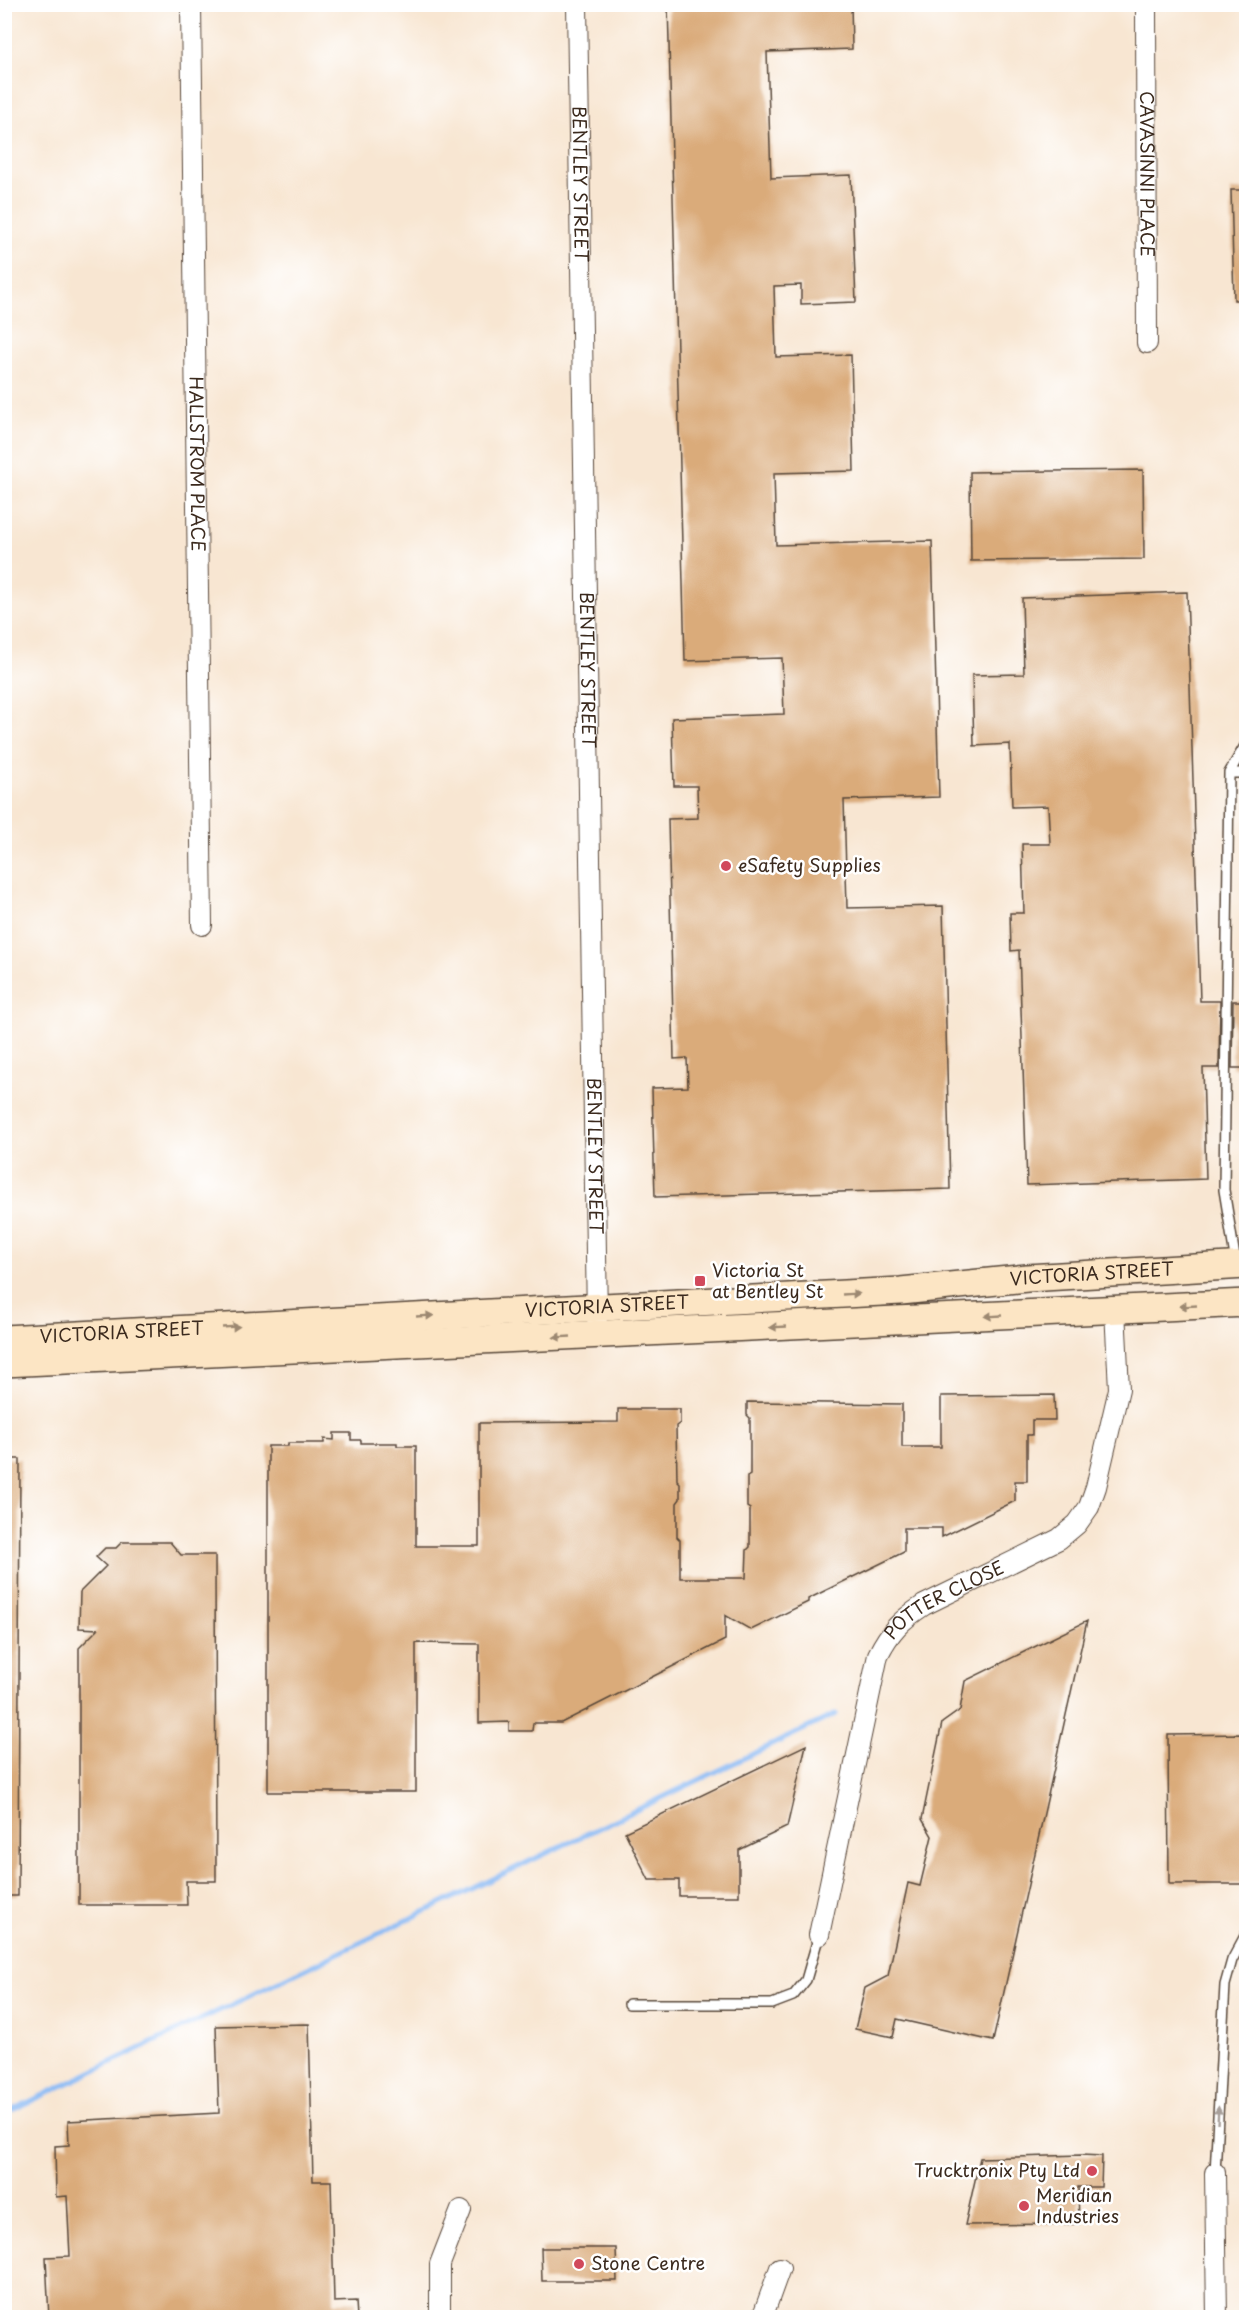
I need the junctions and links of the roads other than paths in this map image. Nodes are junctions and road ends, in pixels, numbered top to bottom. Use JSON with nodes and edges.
{"nodes":[{"id":1,"x":191,"y":4,"type":"edge"},
{"id":2,"x":577,"y":4,"type":"edge"},
{"id":3,"x":1146,"y":4,"type":"edge"},
{"id":4,"x":1147,"y":343,"type":"dead end"},
{"id":5,"x":1246,"y":744,"type":"edge"},
{"id":6,"x":1229,"y":773,"type":"junction"},
{"id":7,"x":1246,"y":773,"type":"edge"},
{"id":8,"x":202,"y":925,"type":"dead end"},
{"id":9,"x":1242,"y":1265,"type":"edge"},
{"id":10,"x":1246,"y":1303,"type":"edge"},
{"id":11,"x":596,"y":1307,"type":"junction"},
{"id":12,"x":1114,"y":1310,"type":"junction"},
{"id":13,"x":597,"y":1336,"type":"junction"},
{"id":14,"x":4,"y":1339,"type":"edge"},
{"id":15,"x":4,"y":1363,"type":"edge"},
{"id":16,"x":1246,"y":1934,"type":"edge"},
{"id":17,"x":819,"y":1935,"type":"joint"},
{"id":18,"x":629,"y":2004,"type":"dead end"},
{"id":19,"x":1215,"y":2173,"type":"joint"},
{"id":20,"x":461,"y":2210,"type":"dead end"},
{"id":21,"x":780,"y":2268,"type":"dead end"},
{"id":22,"x":440,"y":2318,"type":"edge"},
{"id":23,"x":762,"y":2318,"type":"edge"},
{"id":24,"x":1217,"y":2318,"type":"edge"}],
"edges":[{"from":1,"to":8,"type":"street","name":"HALLSTROM PLACE"},
{"from":2,"to":11,"type":"street","name":"BENTLEY STREET"},
{"from":3,"to":4,"type":"street","name":"CAVASINNI PLACE"},
{"from":5,"to":6,"type":"lane"},
{"from":6,"to":7,"type":"lane"},
{"from":6,"to":9,"type":"lane"},
{"from":11,"to":9,"type":"main road","name":"VICTORIA STREET","one_way":true},
{"from":10,"to":12,"type":"main road","name":"VICTORIA STREET","one_way":true},
{"from":11,"to":13,"type":"street","name":"BENTLEY STREET"},
{"from":14,"to":11,"type":"main road","name":"VICTORIA STREET","one_way":true},
{"from":12,"to":13,"type":"main road","name":"VICTORIA STREET","one_way":true},
{"from":12,"to":17,"type":"street","name":"POTTER CLOSE"},
{"from":13,"to":15,"type":"main road","name":"VICTORIA STREET","one_way":true},
{"from":19,"to":16,"type":"lane","one_way":true},
{"from":17,"to":18,"type":"lane"},
{"from":19,"to":24,"type":"street"},
{"from":20,"to":22,"type":"street"},
{"from":21,"to":23,"type":"street"}]}
